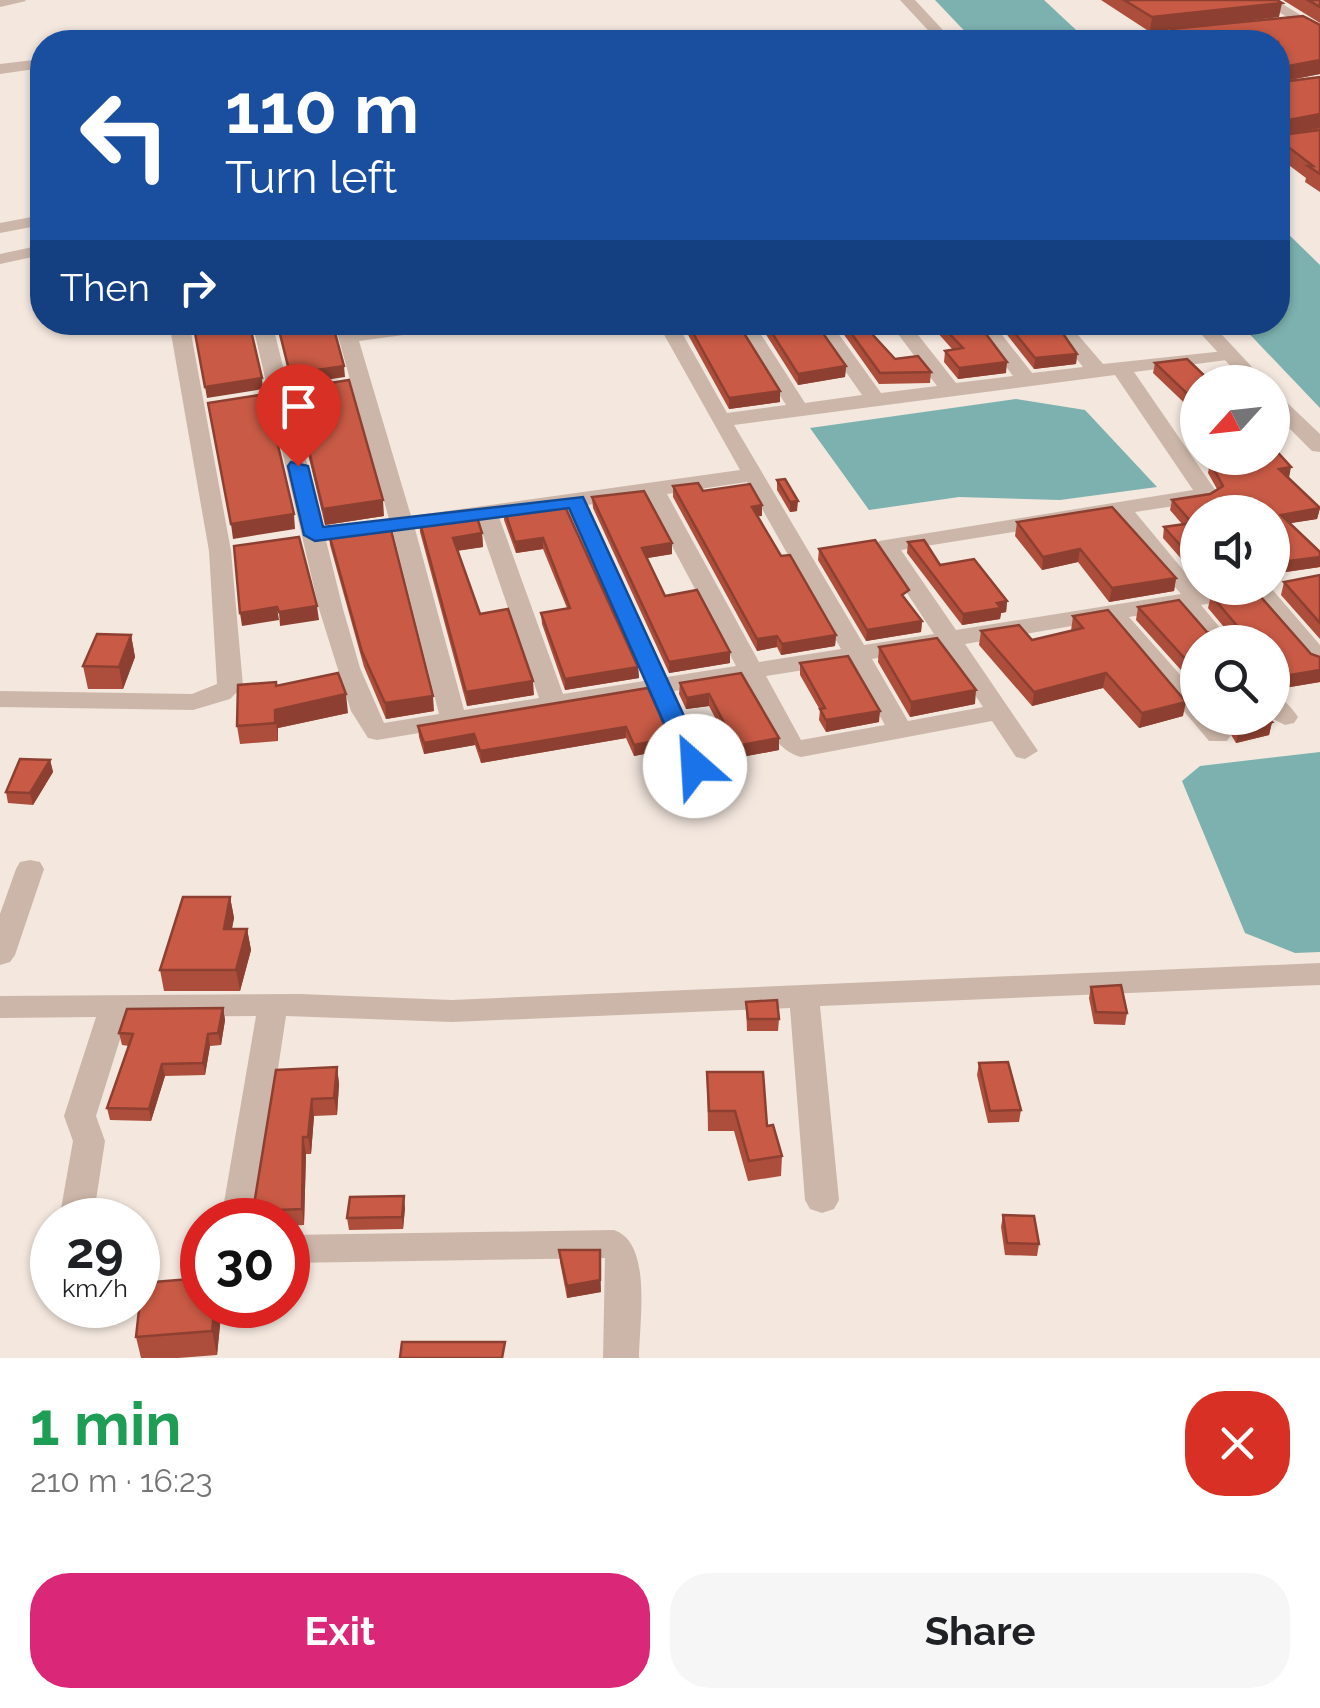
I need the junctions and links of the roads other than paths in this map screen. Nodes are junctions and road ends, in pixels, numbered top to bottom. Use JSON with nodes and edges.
{"nodes":[{"id":1,"x":907,"y":0,"type":"edge"},
{"id":2,"x":1266,"y":0,"type":"edge"},
{"id":3,"x":19,"y":1,"type":"edge"},
{"id":4,"x":0,"y":3,"type":"edge"},
{"id":5,"x":1303,"y":22,"type":"junction"},
{"id":6,"x":1266,"y":26,"type":"edge"},
{"id":7,"x":936,"y":30,"type":"edge"},
{"id":8,"x":1320,"y":32,"type":"edge"},
{"id":9,"x":30,"y":65,"type":"edge"},
{"id":10,"x":0,"y":69,"type":"edge"},
{"id":11,"x":30,"y":222,"type":"edge"},
{"id":12,"x":0,"y":228,"type":"edge"},
{"id":13,"x":30,"y":253,"type":"edge"},
{"id":14,"x":0,"y":259,"type":"edge"},
{"id":15,"x":182,"y":335,"type":"edge"},
{"id":16,"x":265,"y":335,"type":"edge"},
{"id":17,"x":348,"y":335,"type":"edge"},
{"id":18,"x":673,"y":335,"type":"edge"},
{"id":19,"x":751,"y":335,"type":"edge"},
{"id":20,"x":829,"y":335,"type":"edge"},
{"id":21,"x":908,"y":335,"type":"edge"},
{"id":22,"x":992,"y":335,"type":"edge"},
{"id":23,"x":1067,"y":335,"type":"edge"},
{"id":24,"x":1210,"y":335,"type":"edge"},
{"id":25,"x":1227,"y":354,"type":"junction"},
{"id":26,"x":1238,"y":365,"type":"edge"},
{"id":27,"x":1120,"y":367,"type":"junction"},
{"id":28,"x":1096,"y":369,"type":"junction"},
{"id":29,"x":1024,"y":378,"type":"junction"},
{"id":30,"x":949,"y":388,"type":"junction"},
{"id":31,"x":874,"y":398,"type":"junction"},
{"id":32,"x":799,"y":409,"type":"junction"},
{"id":33,"x":1290,"y":417,"type":"edge"},
{"id":34,"x":721,"y":420,"type":"junction"},
{"id":35,"x":1320,"y":446,"type":"edge"},
{"id":36,"x":754,"y":476,"type":"junction"},
{"id":37,"x":654,"y":490,"type":"junction"},
{"id":38,"x":576,"y":502,"type":"junction"},
{"id":39,"x":1120,"y":509,"type":"junction"},
{"id":40,"x":487,"y":514,"type":"junction"},
{"id":41,"x":402,"y":524,"type":"junction"},
{"id":42,"x":367,"y":528,"type":"edge"},
{"id":43,"x":1180,"y":586,"type":"edge"},
{"id":44,"x":1180,"y":603,"type":"edge"},
{"id":45,"x":1273,"y":605,"type":"edge"},
{"id":46,"x":1114,"y":614,"type":"junction"},
{"id":47,"x":949,"y":641,"type":"junction"},
{"id":48,"x":855,"y":657,"type":"junction"},
{"id":49,"x":1320,"y":660,"type":"edge"},
{"id":50,"x":750,"y":670,"type":"junction"},
{"id":51,"x":658,"y":688,"type":"junction"},
{"id":52,"x":1180,"y":690,"type":"edge"},
{"id":53,"x":0,"y":699,"type":"edge"},
{"id":54,"x":553,"y":702,"type":"junction"},
{"id":55,"x":1000,"y":712,"type":"junction"},
{"id":56,"x":454,"y":722,"type":"junction"},
{"id":57,"x":900,"y":730,"type":"junction"},
{"id":58,"x":1025,"y":751,"type":"dead end"},
{"id":59,"x":695,"y":766,"type":"dead end"},
{"id":60,"x":30,"y":869,"type":"dead end"},
{"id":61,"x":0,"y":955,"type":"edge"},
{"id":62,"x":1320,"y":974,"type":"edge"},
{"id":63,"x":804,"y":998,"type":"junction"},
{"id":64,"x":115,"y":1006,"type":"junction"},
{"id":65,"x":273,"y":1006,"type":"junction"},
{"id":66,"x":0,"y":1007,"type":"edge"},
{"id":67,"x":80,"y":1198,"type":"edge"},
{"id":68,"x":242,"y":1198,"type":"edge"},
{"id":69,"x":822,"y":1200,"type":"dead end"},
{"id":70,"x":310,"y":1249,"type":"edge"},
{"id":71,"x":621,"y":1358,"type":"edge"}],
"edges":[{"from":1,"to":7,"type":"street"},
{"from":2,"to":5,"type":"street"},
{"from":3,"to":4,"type":"street"},
{"from":5,"to":6,"type":"street"},
{"from":5,"to":8,"type":"street"},
{"from":9,"to":10,"type":"street"},
{"from":11,"to":12,"type":"street"},
{"from":13,"to":14,"type":"street"},
{"from":15,"to":53,"type":"street"},
{"from":16,"to":56,"type":"street"},
{"from":17,"to":41,"type":"street"},
{"from":18,"to":34,"type":"street"},
{"from":19,"to":32,"type":"street"},
{"from":20,"to":31,"type":"street"},
{"from":21,"to":30,"type":"street"},
{"from":22,"to":29,"type":"street"},
{"from":23,"to":28,"type":"street"},
{"from":24,"to":25,"type":"street"},
{"from":25,"to":26,"type":"street"},
{"from":25,"to":27,"type":"street"},
{"from":27,"to":28,"type":"street"},
{"from":27,"to":39,"type":"street"},
{"from":28,"to":29,"type":"street"},
{"from":29,"to":30,"type":"street"},
{"from":30,"to":31,"type":"street"},
{"from":31,"to":32,"type":"street"},
{"from":32,"to":34,"type":"street"},
{"from":33,"to":35,"type":"street"},
{"from":34,"to":36,"type":"street"},
{"from":36,"to":37,"type":"street"},
{"from":36,"to":48,"type":"street"},
{"from":37,"to":38,"type":"street"},
{"from":37,"to":50,"type":"street"},
{"from":38,"to":40,"type":"street"},
{"from":38,"to":51,"type":"street"},
{"from":39,"to":43,"type":"street"},
{"from":39,"to":47,"type":"street"},
{"from":40,"to":41,"type":"street"},
{"from":40,"to":54,"type":"street"},
{"from":41,"to":42,"type":"street"},
{"from":41,"to":56,"type":"street"},
{"from":44,"to":46,"type":"street"},
{"from":45,"to":49,"type":"street"},
{"from":46,"to":47,"type":"street"},
{"from":46,"to":52,"type":"street"},
{"from":47,"to":48,"type":"street"},
{"from":47,"to":55,"type":"street"},
{"from":48,"to":50,"type":"street"},
{"from":48,"to":57,"type":"street"},
{"from":50,"to":51,"type":"street"},
{"from":50,"to":57,"type":"street"},
{"from":51,"to":54,"type":"street"},
{"from":51,"to":59,"type":"street"},
{"from":54,"to":56,"type":"street"},
{"from":55,"to":57,"type":"street"},
{"from":55,"to":58,"type":"street"},
{"from":60,"to":61,"type":"street"},
{"from":62,"to":63,"type":"street"},
{"from":63,"to":65,"type":"street"},
{"from":63,"to":69,"type":"street"},
{"from":64,"to":65,"type":"street"},
{"from":64,"to":66,"type":"street"},
{"from":64,"to":67,"type":"street"},
{"from":65,"to":68,"type":"street"},
{"from":70,"to":71,"type":"street"}]}
